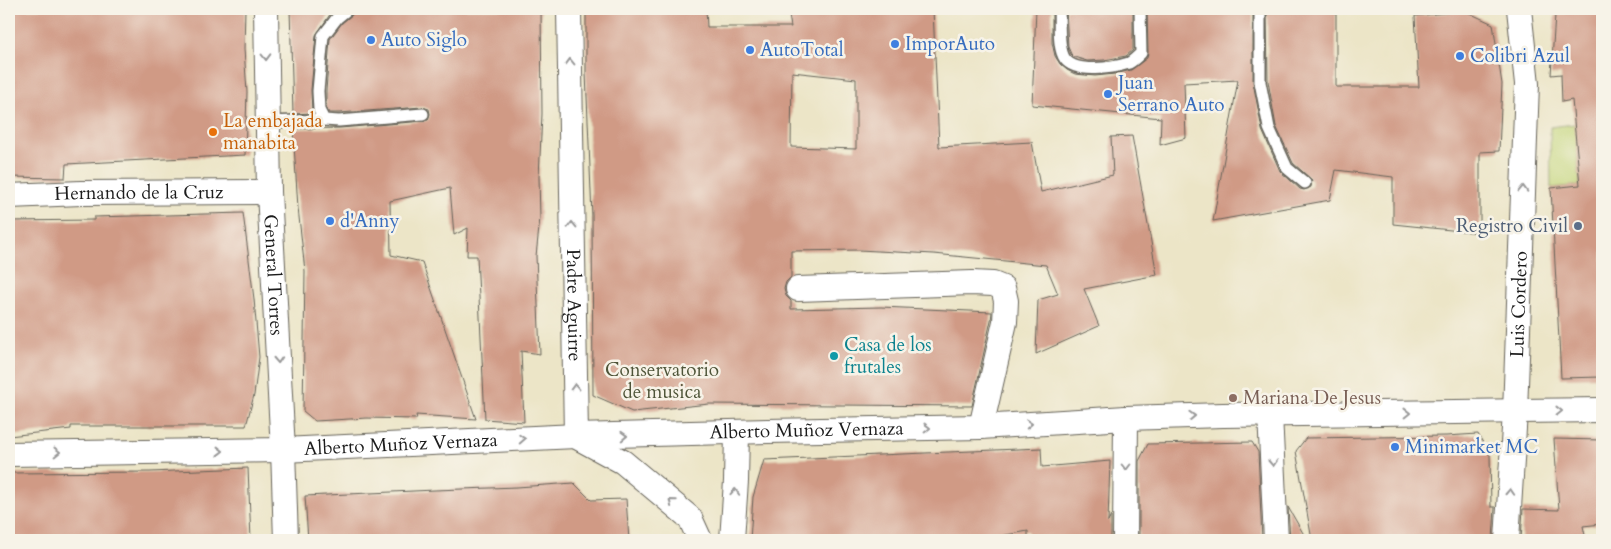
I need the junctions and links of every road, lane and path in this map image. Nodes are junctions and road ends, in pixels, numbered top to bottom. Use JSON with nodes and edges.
{"nodes":[{"id":1,"x":266,"y":9,"type":"edge"},
{"id":2,"x":348,"y":9,"type":"edge"},
{"id":3,"x":569,"y":9,"type":"edge"},
{"id":4,"x":1059,"y":9,"type":"edge"},
{"id":5,"x":1140,"y":9,"type":"edge"},
{"id":6,"x":1260,"y":9,"type":"edge"},
{"id":7,"x":1519,"y":9,"type":"edge"},
{"id":8,"x":423,"y":114,"type":"dead end"},
{"id":9,"x":324,"y":120,"type":"junction"},
{"id":10,"x":268,"y":122,"type":"junction"},
{"id":11,"x":1304,"y":183,"type":"dead end"},
{"id":12,"x":268,"y":192,"type":"junction"},
{"id":13,"x":9,"y":196,"type":"edge"},
{"id":14,"x":798,"y":289,"type":"dead end"},
{"id":15,"x":1602,"y":410,"type":"edge"},
{"id":16,"x":1515,"y":412,"type":"junction"},
{"id":17,"x":1270,"y":414,"type":"junction"},
{"id":18,"x":1126,"y":418,"type":"junction"},
{"id":19,"x":981,"y":427,"type":"junction"},
{"id":20,"x":737,"y":432,"type":"junction"},
{"id":21,"x":576,"y":436,"type":"junction"},
{"id":22,"x":283,"y":450,"type":"junction"},
{"id":23,"x":9,"y":454,"type":"edge"},
{"id":24,"x":286,"y":540,"type":"edge"},
{"id":25,"x":700,"y":540,"type":"edge"},
{"id":26,"x":732,"y":540,"type":"edge"},
{"id":27,"x":1125,"y":540,"type":"edge"},
{"id":28,"x":1276,"y":540,"type":"edge"},
{"id":29,"x":1507,"y":540,"type":"edge"}],
"edges":[{"from":1,"to":10,"type":"street","name":"General Torres","one_way":true},
{"from":2,"to":9,"type":"lane"},
{"from":21,"to":3,"type":"street","name":"Padre Aguirre","one_way":true},
{"from":4,"to":5,"type":"lane"},
{"from":6,"to":11,"type":"lane"},
{"from":16,"to":7,"type":"street","name":"Luis Cordero","one_way":true},
{"from":8,"to":9,"type":"lane"},
{"from":9,"to":10,"type":"lane"},
{"from":10,"to":12,"type":"street","name":"General Torres"},
{"from":12,"to":13,"type":"street","name":"Hernando de la Cruz"},
{"from":12,"to":22,"type":"street","name":"General Torres","one_way":true},
{"from":14,"to":19,"type":"street"},
{"from":16,"to":15,"type":"street","name":"Alberto Muñoz Vernaza","one_way":true},
{"from":17,"to":16,"type":"street","name":"Alberto Muñoz Vernaza","one_way":true},
{"from":29,"to":16,"type":"street","name":"Luis Cordero","one_way":true},
{"from":18,"to":17,"type":"street","name":"Alberto Muñoz Vernaza","one_way":true},
{"from":17,"to":28,"type":"street","one_way":true},
{"from":19,"to":18,"type":"street","name":"Alberto Muñoz Vernaza","one_way":true},
{"from":18,"to":27,"type":"street","one_way":true},
{"from":20,"to":19,"type":"street","name":"Alberto Muñoz Vernaza","one_way":true},
{"from":21,"to":20,"type":"street","name":"Alberto Muñoz Vernaza","one_way":true},
{"from":26,"to":20,"type":"street","one_way":true},
{"from":22,"to":21,"type":"street","name":"Alberto Muñoz Vernaza","one_way":true},
{"from":25,"to":21,"type":"street","one_way":true},
{"from":23,"to":22,"type":"street","name":"Alberto Muñoz Vernaza","one_way":true},
{"from":22,"to":24,"type":"street","name":"General Torres"}]}
